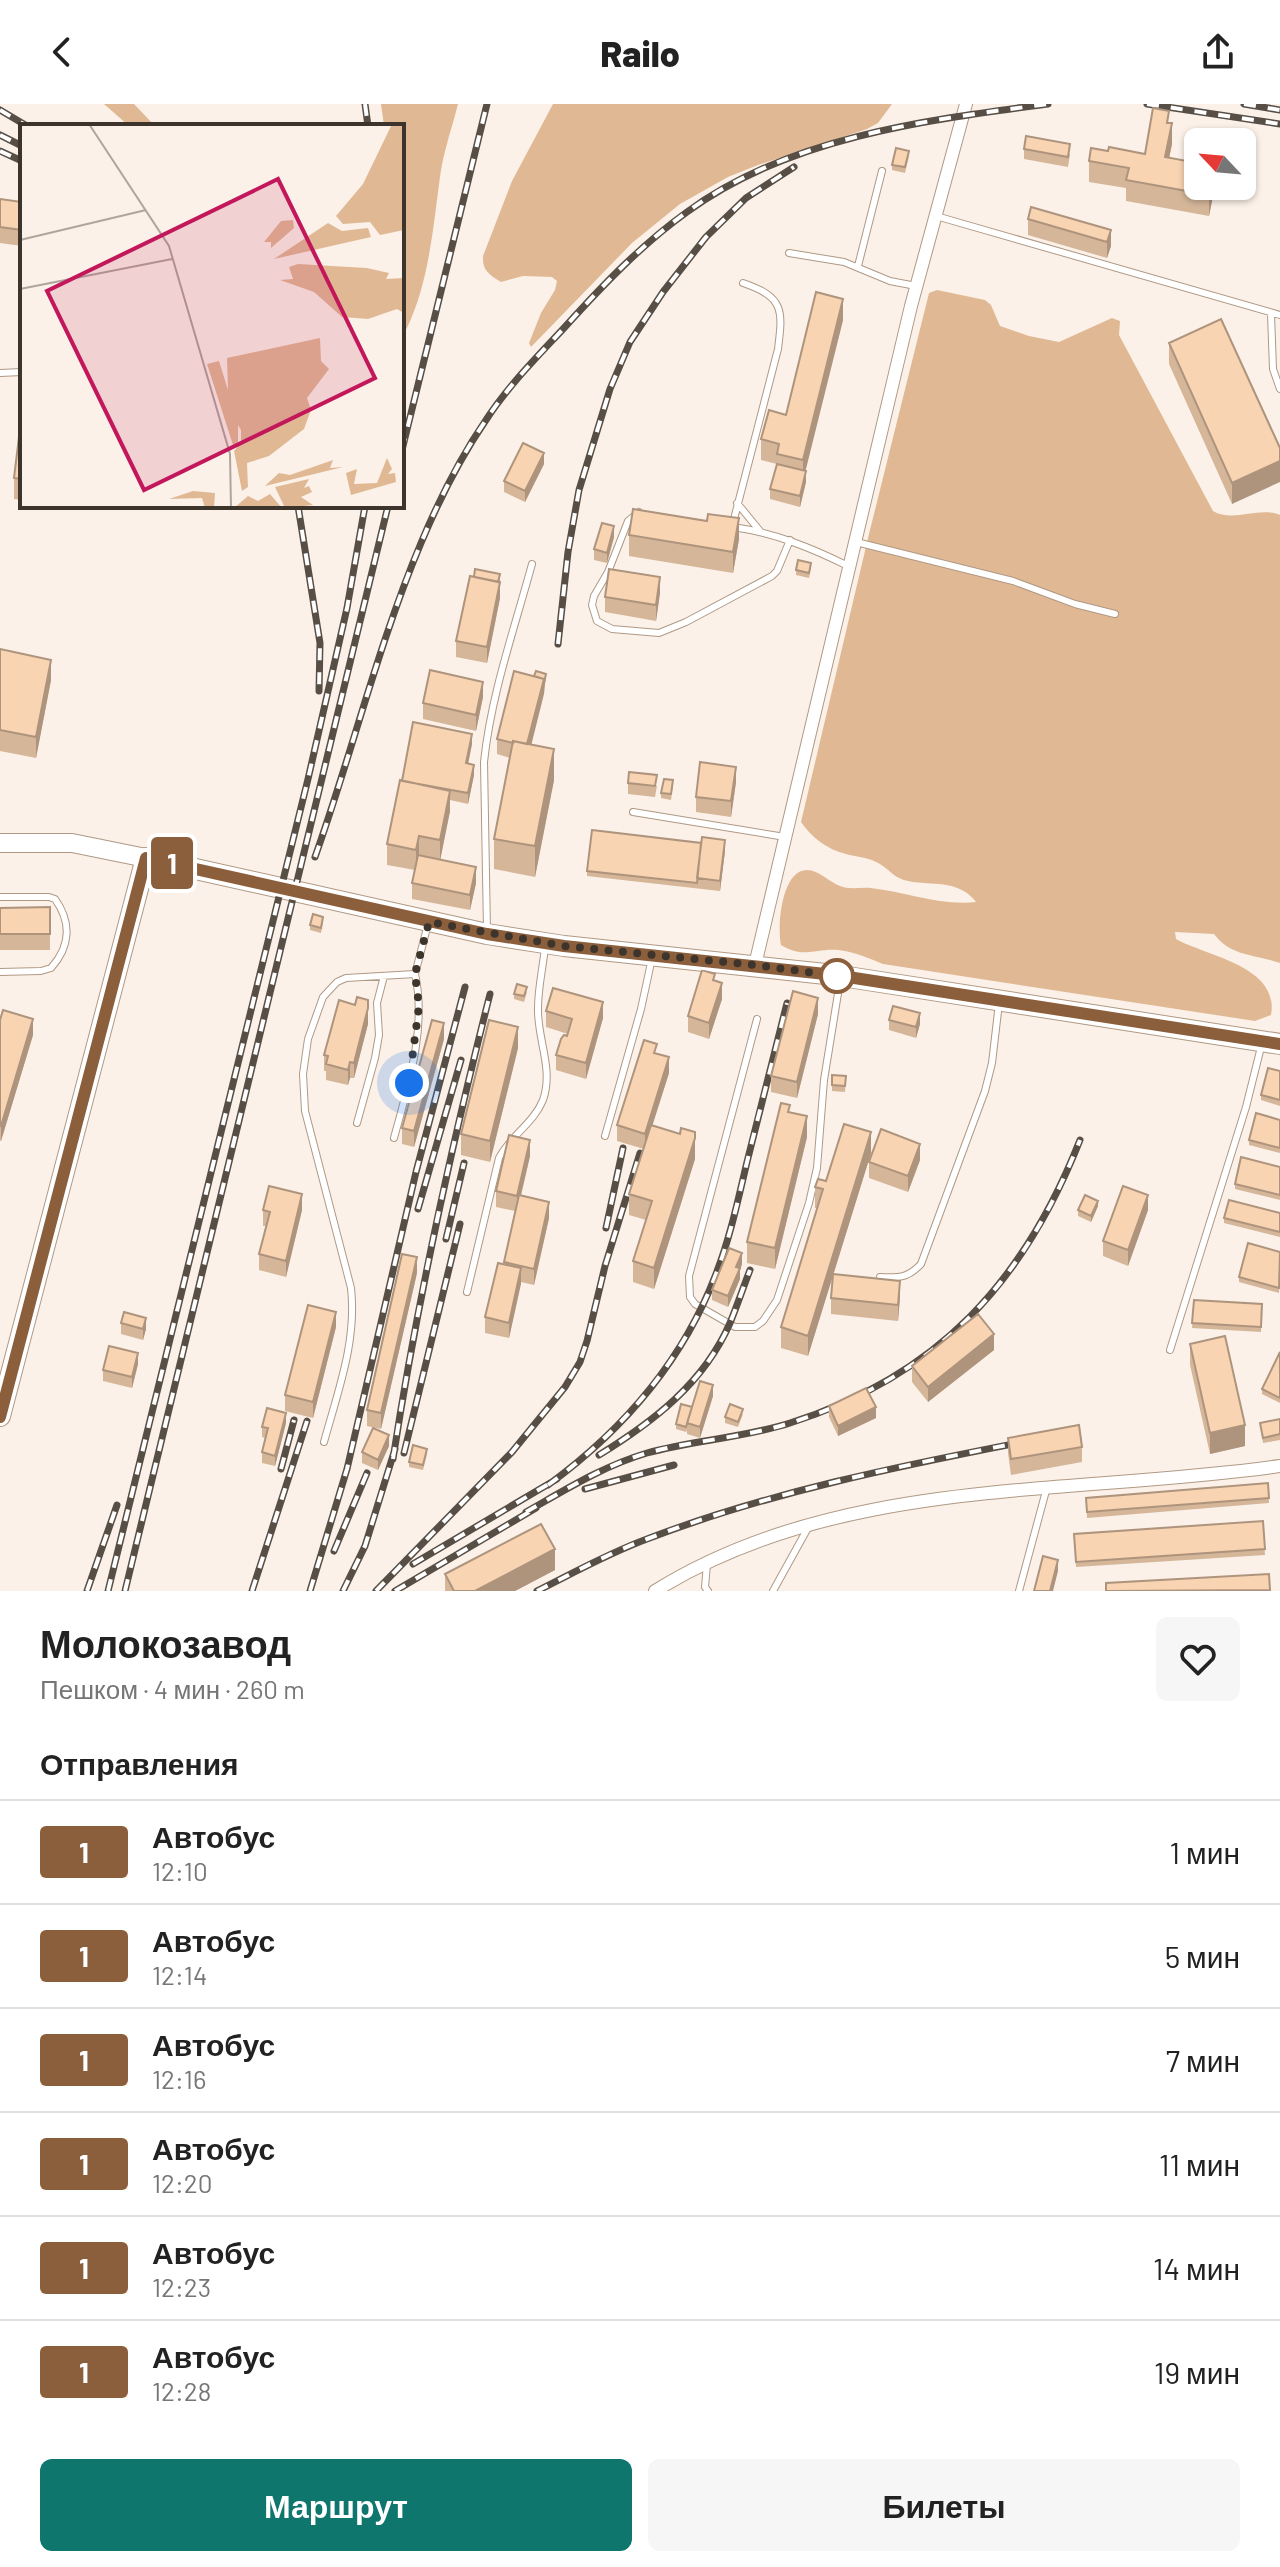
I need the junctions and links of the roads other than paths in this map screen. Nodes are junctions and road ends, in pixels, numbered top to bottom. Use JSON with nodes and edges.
{"nodes":[{"id":1,"x":966,"y":104,"type":"edge"},
{"id":2,"x":882,"y":171,"type":"dead end"},
{"id":3,"x":936,"y":216,"type":"junction"},
{"id":4,"x":789,"y":253,"type":"dead end"},
{"id":5,"x":858,"y":266,"type":"junction"},
{"id":6,"x":743,"y":283,"type":"dead end"},
{"id":7,"x":916,"y":287,"type":"junction"},
{"id":8,"x":1271,"y":314,"type":"junction"},
{"id":9,"x":1280,"y":315,"type":"edge"},
{"id":10,"x":20,"y":372,"type":"edge"},
{"id":11,"x":0,"y":373,"type":"edge"},
{"id":12,"x":1280,"y":389,"type":"edge"},
{"id":13,"x":737,"y":503,"type":"junction"},
{"id":14,"x":654,"y":514,"type":"edge"},
{"id":15,"x":760,"y":531,"type":"junction"},
{"id":16,"x":790,"y":540,"type":"junction"},
{"id":17,"x":856,"y":542,"type":"junction"},
{"id":18,"x":532,"y":564,"type":"dead end"},
{"id":19,"x":850,"y":567,"type":"junction"},
{"id":20,"x":1115,"y":614,"type":"dead end"},
{"id":21,"x":633,"y":812,"type":"dead end"},
{"id":22,"x":785,"y":837,"type":"junction"},
{"id":23,"x":0,"y":843,"type":"edge"},
{"id":24,"x":146,"y":858,"type":"junction"},
{"id":25,"x":0,"y":897,"type":"edge"},
{"id":26,"x":429,"y":922,"type":"junction"},
{"id":27,"x":487,"y":934,"type":"junction"},
{"id":28,"x":546,"y":943,"type":"junction"},
{"id":29,"x":652,"y":955,"type":"junction"},
{"id":30,"x":755,"y":965,"type":"junction"},
{"id":31,"x":0,"y":972,"type":"edge"},
{"id":32,"x":415,"y":974,"type":"junction"},
{"id":33,"x":384,"y":976,"type":"junction"},
{"id":34,"x":840,"y":976,"type":"junction"},
{"id":35,"x":999,"y":1000,"type":"junction"},
{"id":36,"x":757,"y":1019,"type":"dead end"},
{"id":37,"x":1271,"y":1043,"type":"edge"},
{"id":38,"x":357,"y":1123,"type":"dead end"},
{"id":39,"x":605,"y":1136,"type":"dead end"},
{"id":40,"x":394,"y":1138,"type":"dead end"},
{"id":41,"x":880,"y":1277,"type":"edge"},
{"id":42,"x":467,"y":1292,"type":"dead end"},
{"id":43,"x":1170,"y":1350,"type":"dead end"},
{"id":44,"x":0,"y":1416,"type":"edge"},
{"id":45,"x":324,"y":1442,"type":"dead end"},
{"id":46,"x":1280,"y":1466,"type":"edge"},
{"id":47,"x":1047,"y":1487,"type":"junction"},
{"id":48,"x":809,"y":1526,"type":"junction"},
{"id":49,"x":707,"y":1563,"type":"junction"},
{"id":50,"x":655,"y":1591,"type":"edge"},
{"id":51,"x":708,"y":1591,"type":"edge"},
{"id":52,"x":773,"y":1591,"type":"edge"},
{"id":53,"x":1019,"y":1591,"type":"edge"}],
"edges":[{"from":1,"to":3,"type":"street"},
{"from":2,"to":5,"type":"lane"},
{"from":3,"to":7,"type":"street"},
{"from":3,"to":8,"type":"lane"},
{"from":4,"to":5,"type":"lane"},
{"from":5,"to":7,"type":"lane"},
{"from":6,"to":13,"type":"lane"},
{"from":7,"to":17,"type":"street"},
{"from":8,"to":9,"type":"lane"},
{"from":8,"to":12,"type":"lane"},
{"from":10,"to":11,"type":"lane"},
{"from":13,"to":15,"type":"lane"},
{"from":13,"to":15,"type":"lane"},
{"from":14,"to":16,"type":"lane"},
{"from":15,"to":16,"type":"lane"},
{"from":16,"to":19,"type":"lane"},
{"from":17,"to":19,"type":"street"},
{"from":17,"to":20,"type":"lane"},
{"from":18,"to":27,"type":"lane"},
{"from":19,"to":22,"type":"street"},
{"from":21,"to":22,"type":"lane"},
{"from":22,"to":30,"type":"street"},
{"from":23,"to":24,"type":"main road"},
{"from":24,"to":26,"type":"main road"},
{"from":24,"to":44,"type":"main road"},
{"from":25,"to":31,"type":"lane"},
{"from":26,"to":27,"type":"main road"},
{"from":26,"to":32,"type":"lane"},
{"from":27,"to":28,"type":"main road"},
{"from":28,"to":29,"type":"main road"},
{"from":28,"to":42,"type":"lane"},
{"from":29,"to":30,"type":"main road"},
{"from":29,"to":39,"type":"lane"},
{"from":30,"to":34,"type":"main road"},
{"from":32,"to":33,"type":"lane"},
{"from":32,"to":40,"type":"lane"},
{"from":33,"to":38,"type":"lane"},
{"from":33,"to":45,"type":"lane"},
{"from":34,"to":35,"type":"main road"},
{"from":34,"to":36,"type":"lane"},
{"from":35,"to":37,"type":"main road"},
{"from":35,"to":41,"type":"lane"},
{"from":37,"to":43,"type":"lane"},
{"from":46,"to":47,"type":"street"},
{"from":47,"to":48,"type":"street"},
{"from":47,"to":53,"type":"lane"},
{"from":48,"to":49,"type":"street"},
{"from":48,"to":52,"type":"lane"},
{"from":49,"to":50,"type":"street"},
{"from":49,"to":51,"type":"lane"}]}
